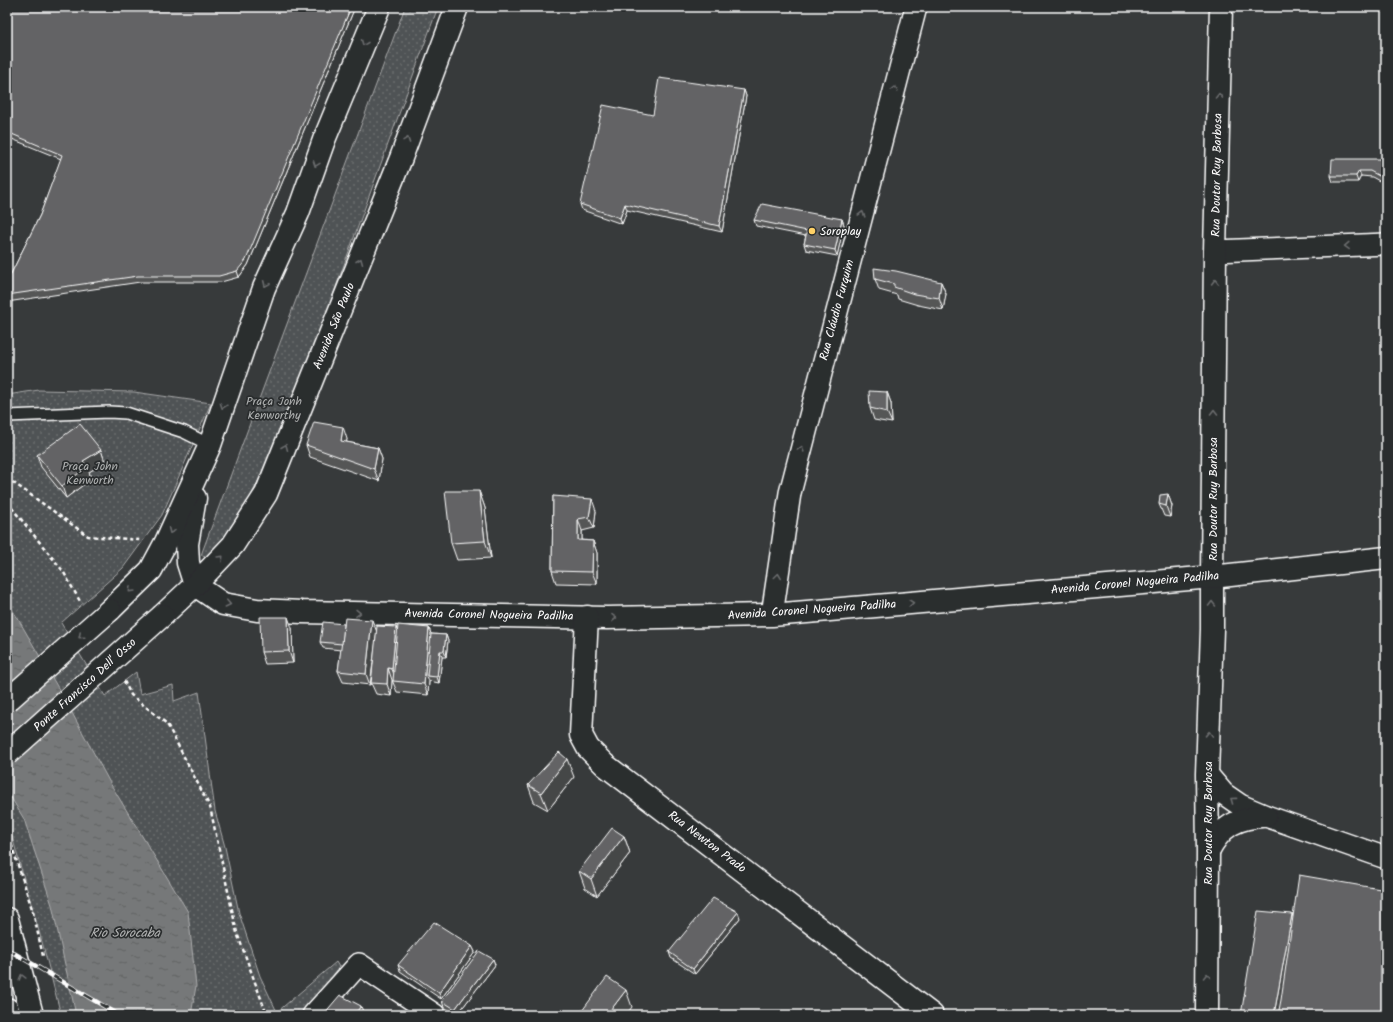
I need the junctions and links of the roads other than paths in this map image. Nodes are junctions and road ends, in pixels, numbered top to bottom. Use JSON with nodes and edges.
{"nodes":[{"id":1,"x":379,"y":7,"type":"edge"},
{"id":2,"x":457,"y":7,"type":"edge"},
{"id":3,"x":916,"y":7,"type":"edge"},
{"id":4,"x":1221,"y":7,"type":"edge"},
{"id":5,"x":1386,"y":244,"type":"edge"},
{"id":6,"x":1215,"y":251,"type":"junction"},
{"id":7,"x":7,"y":416,"type":"edge"},
{"id":8,"x":210,"y":445,"type":"junction"},
{"id":9,"x":1386,"y":558,"type":"edge"},
{"id":10,"x":1212,"y":577,"type":"junction"},
{"id":11,"x":195,"y":586,"type":"junction"},
{"id":12,"x":163,"y":615,"type":"joint"},
{"id":13,"x":772,"y":615,"type":"junction"},
{"id":14,"x":587,"y":617,"type":"junction"},
{"id":15,"x":7,"y":701,"type":"edge"},
{"id":16,"x":7,"y":754,"type":"edge"},
{"id":17,"x":1208,"y":774,"type":"junction"},
{"id":18,"x":1266,"y":816,"type":"junction"},
{"id":19,"x":1208,"y":852,"type":"junction"},
{"id":20,"x":1386,"y":858,"type":"edge"},
{"id":21,"x":7,"y":920,"type":"edge"},
{"id":22,"x":7,"y":1009,"type":"edge"},
{"id":23,"x":9,"y":1015,"type":"edge"},
{"id":24,"x":32,"y":1015,"type":"edge"},
{"id":25,"x":313,"y":1015,"type":"edge"},
{"id":26,"x":436,"y":1015,"type":"edge"},
{"id":27,"x":932,"y":1015,"type":"edge"},
{"id":28,"x":1207,"y":1015,"type":"edge"}],
"edges":[{"from":1,"to":8,"type":"main road","one_way":true},
{"from":11,"to":2,"type":"main road","name":"Avenida São Paulo","one_way":true},
{"from":13,"to":3,"type":"street","name":"Rua Cláudio Furquim","one_way":true},
{"from":6,"to":4,"type":"main road","name":"Rua Doutor Ruy Barbosa","one_way":true},
{"from":5,"to":6,"type":"street","one_way":true},
{"from":10,"to":6,"type":"main road","name":"Rua Doutor Ruy Barbosa","one_way":true},
{"from":7,"to":8,"type":"lane"},
{"from":8,"to":11,"type":"main road"},
{"from":8,"to":15,"type":"main road","one_way":true,"bridge":true},
{"from":9,"to":10,"type":"main road","name":"Avenida Coronel Nogueira Padilha"},
{"from":13,"to":10,"type":"main road","name":"Avenida Coronel Nogueira Padilha","one_way":true},
{"from":17,"to":10,"type":"main road","name":"Rua Doutor Ruy Barbosa","one_way":true},
{"from":11,"to":12,"type":"main road","name":"Avenida São Paulo"},
{"from":11,"to":14,"type":"main road","name":"Avenida Coronel Nogueira Padilha","one_way":true},
{"from":12,"to":16,"type":"main road","name":"Ponte Francisco Dell' Osso","bridge":true},
{"from":14,"to":13,"type":"main road","name":"Avenida Coronel Nogueira Padilha","one_way":true},
{"from":14,"to":27,"type":"main road","name":"Rua Newton Prado"},
{"from":18,"to":17,"type":"street","one_way":true},
{"from":17,"to":19,"type":"main road","name":"Rua Doutor Ruy Barbosa"},
{"from":18,"to":19,"type":"street"},
{"from":18,"to":20,"type":"street"},
{"from":28,"to":19,"type":"main road","name":"Rua Doutor Ruy Barbosa","one_way":true},
{"from":24,"to":21,"type":"main road","one_way":true},
{"from":22,"to":23,"type":"main road"},
{"from":25,"to":26,"type":"street"}]}
